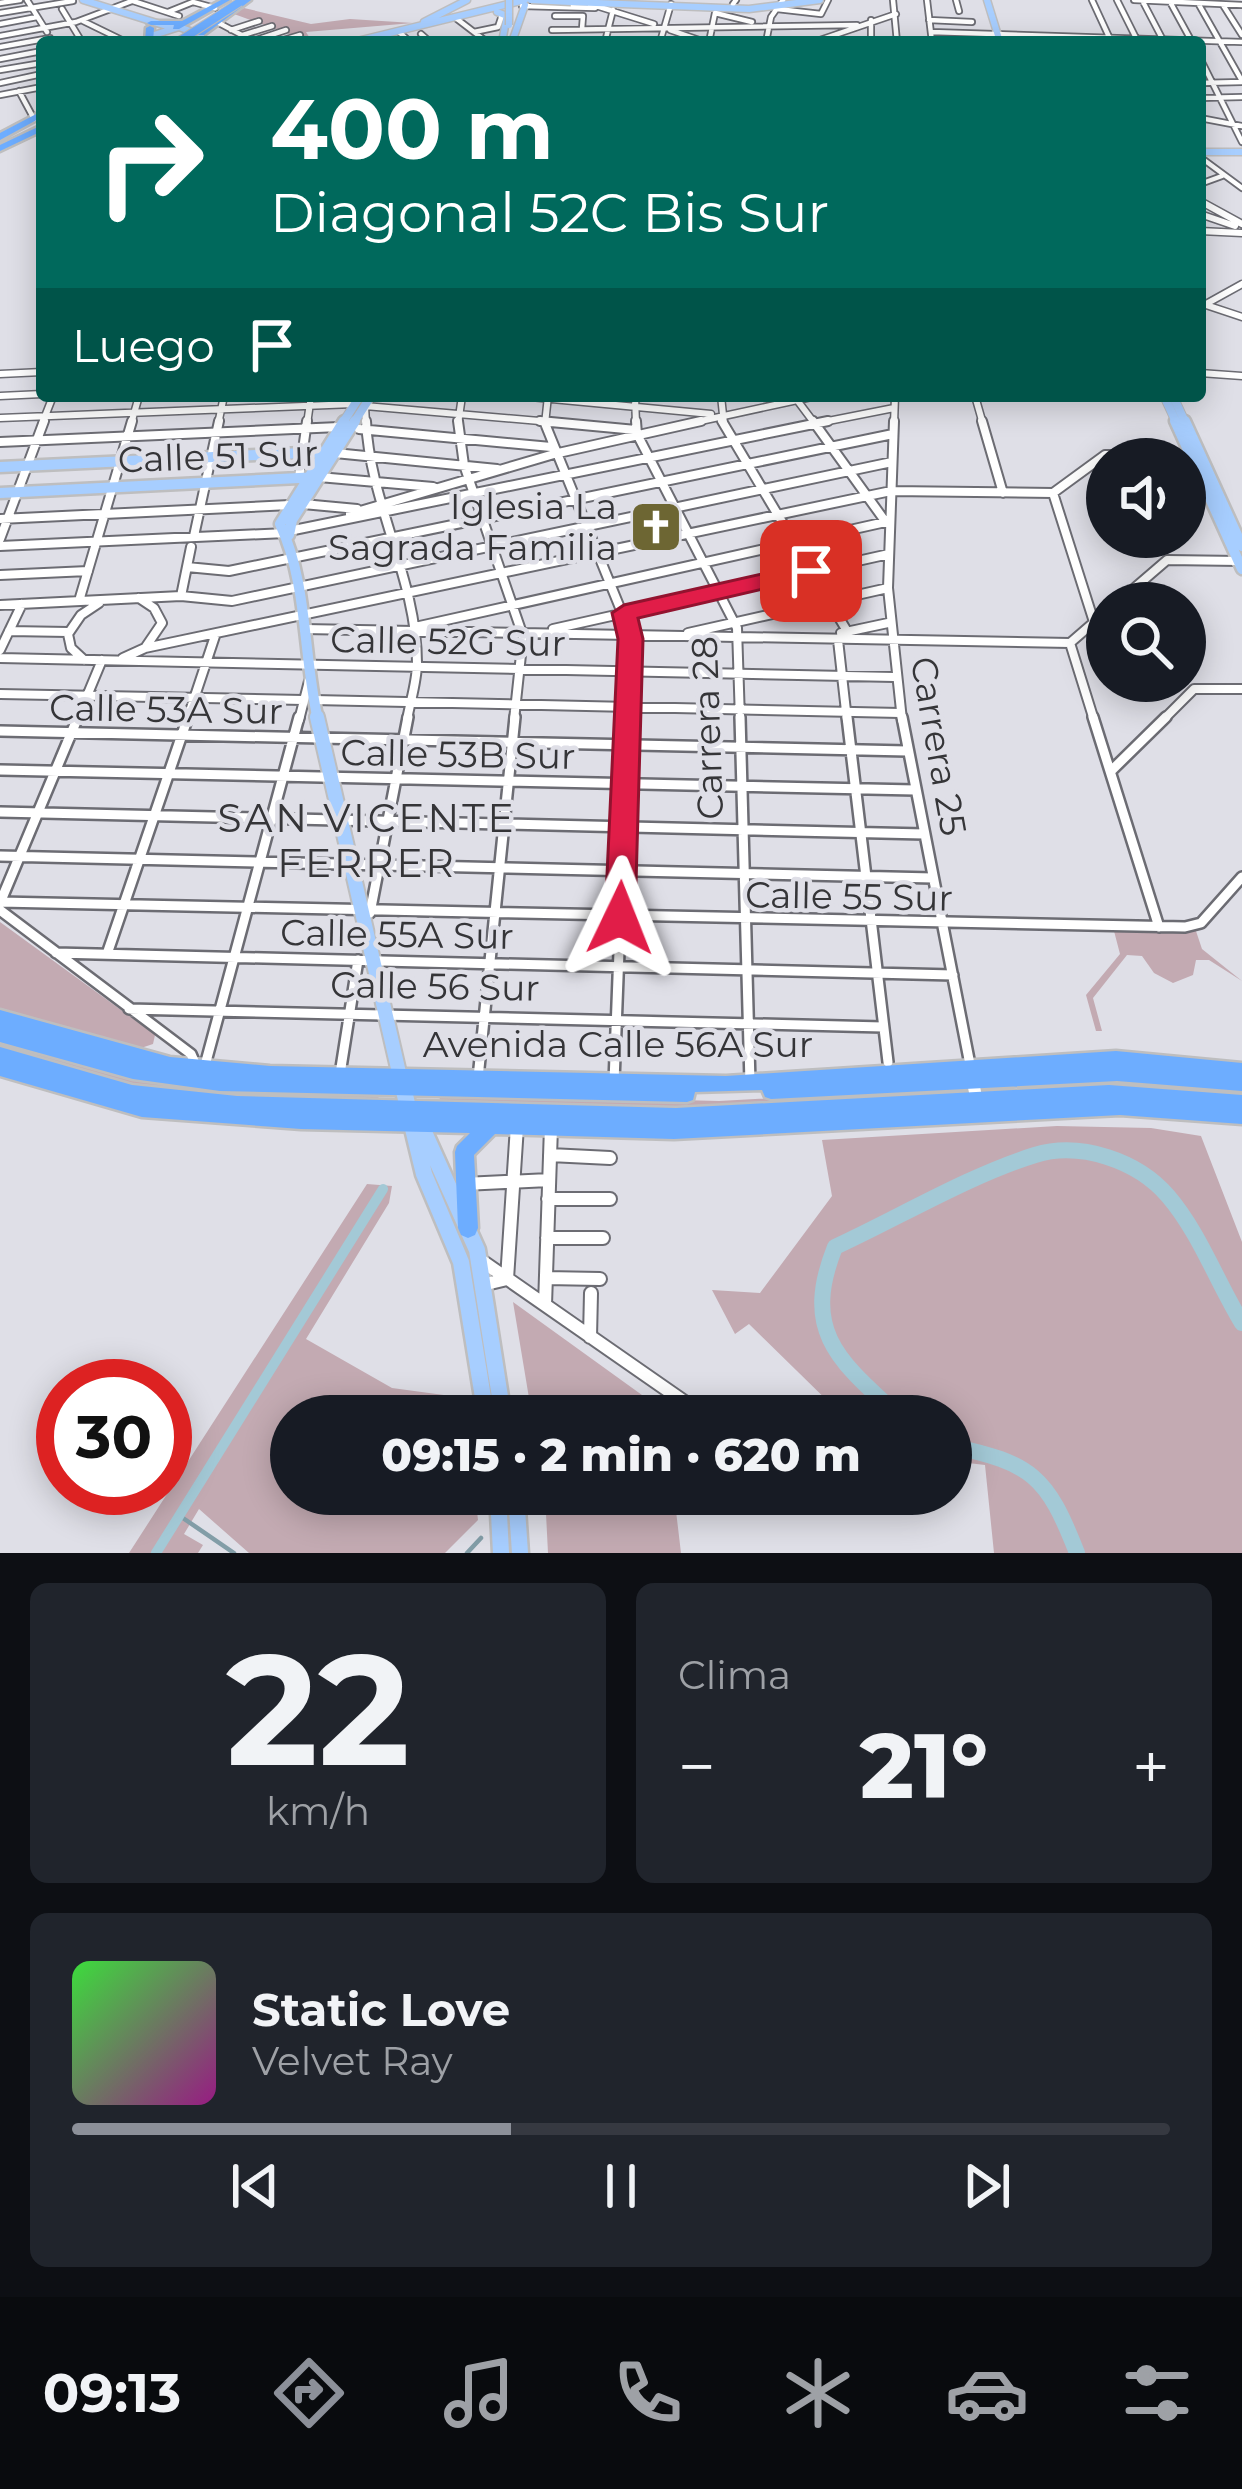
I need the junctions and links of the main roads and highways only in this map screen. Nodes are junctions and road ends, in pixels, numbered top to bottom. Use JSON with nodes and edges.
{"nodes":[{"id":1,"x":72,"y":0,"type":"edge"},
{"id":2,"x":83,"y":0,"type":"edge"},
{"id":3,"x":467,"y":0,"type":"edge"},
{"id":4,"x":511,"y":0,"type":"edge"},
{"id":5,"x":587,"y":0,"type":"edge"},
{"id":6,"x":985,"y":0,"type":"edge"},
{"id":7,"x":236,"y":1,"type":"edge"},
{"id":8,"x":527,"y":1,"type":"edge"},
{"id":9,"x":820,"y":1,"type":"edge"},
{"id":10,"x":573,"y":2,"type":"edge"},
{"id":11,"x":602,"y":2,"type":"edge"},
{"id":12,"x":734,"y":2,"type":"edge"},
{"id":13,"x":781,"y":3,"type":"edge"},
{"id":14,"x":498,"y":4,"type":"junction"},
{"id":15,"x":695,"y":4,"type":"edge"},
{"id":16,"x":447,"y":10,"type":"junction"},
{"id":17,"x":107,"y":11,"type":"junction"},
{"id":18,"x":490,"y":11,"type":"junction"},
{"id":19,"x":472,"y":16,"type":"junction"},
{"id":20,"x":202,"y":17,"type":"junction"},
{"id":21,"x":434,"y":17,"type":"junction"},
{"id":22,"x":444,"y":22,"type":"junction"},
{"id":23,"x":175,"y":27,"type":"junction"},
{"id":24,"x":151,"y":34,"type":"edge"},
{"id":25,"x":201,"y":34,"type":"junction"},
{"id":26,"x":177,"y":36,"type":"edge"},
{"id":27,"x":186,"y":36,"type":"edge"},
{"id":28,"x":199,"y":36,"type":"edge"},
{"id":29,"x":204,"y":36,"type":"edge"},
{"id":30,"x":360,"y":36,"type":"edge"},
{"id":31,"x":380,"y":36,"type":"edge"},
{"id":32,"x":506,"y":36,"type":"edge"},
{"id":33,"x":507,"y":36,"type":"edge"},
{"id":34,"x":509,"y":36,"type":"edge"},
{"id":35,"x":995,"y":36,"type":"edge"},
{"id":36,"x":36,"y":124,"type":"edge"},
{"id":37,"x":36,"y":126,"type":"edge"},
{"id":38,"x":0,"y":137,"type":"edge"},
{"id":39,"x":0,"y":148,"type":"edge"},
{"id":40,"x":1242,"y":153,"type":"edge"},
{"id":41,"x":1206,"y":154,"type":"edge"},
{"id":42,"x":361,"y":402,"type":"edge"},
{"id":43,"x":1167,"y":402,"type":"edge"},
{"id":44,"x":1175,"y":402,"type":"edge"},
{"id":45,"x":1186,"y":438,"type":"edge"},
{"id":46,"x":1189,"y":438,"type":"edge"},
{"id":47,"x":329,"y":455,"type":"junction"},
{"id":48,"x":0,"y":467,"type":"edge"},
{"id":49,"x":1206,"y":476,"type":"edge"},
{"id":50,"x":308,"y":478,"type":"junction"},
{"id":51,"x":1206,"y":482,"type":"edge"},
{"id":52,"x":0,"y":493,"type":"edge"},
{"id":53,"x":296,"y":504,"type":"junction"},
{"id":54,"x":288,"y":533,"type":"junction"},
{"id":55,"x":1242,"y":546,"type":"edge"},
{"id":56,"x":1240,"y":565,"type":"edge"},
{"id":57,"x":0,"y":1018,"type":"edge"},
{"id":58,"x":0,"y":1034,"type":"edge"},
{"id":59,"x":0,"y":1055,"type":"edge"},
{"id":60,"x":1093,"y":1060,"type":"junction"},
{"id":61,"x":0,"y":1068,"type":"edge"},
{"id":62,"x":882,"y":1068,"type":"junction"},
{"id":63,"x":1242,"y":1071,"type":"edge"},
{"id":64,"x":1131,"y":1073,"type":"junction"},
{"id":65,"x":270,"y":1074,"type":"junction"},
{"id":66,"x":21,"y":1075,"type":"junction"},
{"id":67,"x":70,"y":1077,"type":"junction"},
{"id":68,"x":535,"y":1080,"type":"junction"},
{"id":69,"x":220,"y":1083,"type":"junction"},
{"id":70,"x":1242,"y":1083,"type":"edge"},
{"id":71,"x":974,"y":1084,"type":"junction"},
{"id":72,"x":846,"y":1090,"type":"junction"},
{"id":73,"x":572,"y":1094,"type":"junction"},
{"id":74,"x":409,"y":1103,"type":"junction"},
{"id":75,"x":1242,"y":1103,"type":"edge"},
{"id":76,"x":283,"y":1106,"type":"junction"},
{"id":77,"x":842,"y":1110,"type":"junction"},
{"id":78,"x":1242,"y":1115,"type":"edge"},
{"id":79,"x":254,"y":1118,"type":"junction"},
{"id":80,"x":557,"y":1120,"type":"junction"},
{"id":81,"x":491,"y":1125,"type":"junction"},
{"id":82,"x":790,"y":1126,"type":"junction"},
{"id":83,"x":461,"y":1232,"type":"junction"},
{"id":84,"x":474,"y":1287,"type":"junction"},
{"id":85,"x":484,"y":1395,"type":"edge"},
{"id":86,"x":498,"y":1395,"type":"edge"},
{"id":87,"x":500,"y":1515,"type":"edge"},
{"id":88,"x":517,"y":1515,"type":"edge"},
{"id":89,"x":501,"y":1553,"type":"edge"},
{"id":90,"x":520,"y":1553,"type":"edge"}],
"edges":[{"from":1,"to":17,"type":"main road"},
{"from":2,"to":17,"type":"main road"},
{"from":3,"to":16,"type":"main road"},
{"from":4,"to":14,"type":"main road"},
{"from":4,"to":33,"type":"main road","bridge":true},
{"from":5,"to":11,"type":"main road"},
{"from":6,"to":35,"type":"main road"},
{"from":7,"to":20,"type":"highway"},
{"from":7,"to":25,"type":"highway"},
{"from":7,"to":26,"type":"highway","bridge":true},
{"from":7,"to":27,"type":"highway","bridge":true},
{"from":8,"to":10,"type":"main road","bridge":true},
{"from":8,"to":18,"type":"main road"},
{"from":8,"to":34,"type":"main road"},
{"from":9,"to":13,"type":"main road"},
{"from":10,"to":11,"type":"main road"},
{"from":11,"to":13,"type":"main road"},
{"from":12,"to":13,"type":"main road"},
{"from":12,"to":15,"type":"main road"},
{"from":14,"to":16,"type":"main road"},
{"from":14,"to":19,"type":"main road"},
{"from":16,"to":21,"type":"main road"},
{"from":17,"to":24,"type":"main road"},
{"from":18,"to":19,"type":"main road"},
{"from":18,"to":32,"type":"main road"},
{"from":19,"to":22,"type":"main road"},
{"from":20,"to":23,"type":"highway"},
{"from":20,"to":24,"type":"highway"},
{"from":21,"to":22,"type":"main road"},
{"from":21,"to":30,"type":"main road"},
{"from":22,"to":31,"type":"main road"},
{"from":23,"to":24,"type":"main road"},
{"from":23,"to":25,"type":"main road"},
{"from":25,"to":28,"type":"main road"},
{"from":25,"to":29,"type":"main road"},
{"from":36,"to":38,"type":"highway"},
{"from":37,"to":39,"type":"highway"},
{"from":40,"to":41,"type":"main road"},
{"from":42,"to":47,"type":"main road"},
{"from":43,"to":45,"type":"main road"},
{"from":44,"to":46,"type":"main road"},
{"from":47,"to":48,"type":"main road"},
{"from":47,"to":50,"type":"main road"},
{"from":49,"to":55,"type":"main road"},
{"from":50,"to":52,"type":"main road","name":"Calle 51 Sur"},
{"from":50,"to":53,"type":"main road"},
{"from":51,"to":56,"type":"main road"},
{"from":53,"to":54,"type":"main road"},
{"from":53,"to":54,"type":"main road"},
{"from":54,"to":74,"type":"main road"},
{"from":57,"to":65,"type":"highway","name":"Avenida Calle 56A Sur"},
{"from":58,"to":69,"type":"highway","name":"Avenida Calle 56A Sur"},
{"from":59,"to":67,"type":"highway","name":"Avenida Calle 56A Sur"},
{"from":60,"to":63,"type":"highway","name":"Avenida Calle 56A Sur"},
{"from":60,"to":64,"type":"highway"},
{"from":60,"to":71,"type":"highway","name":"Avenida Calle 56A Sur"},
{"from":61,"to":66,"type":"highway","name":"Avenida Calle 56A Sur"},
{"from":62,"to":68,"type":"highway","name":"Avenida Calle 56A Sur"},
{"from":62,"to":71,"type":"highway","name":"Avenida Calle 56A Sur"},
{"from":62,"to":72,"type":"highway"},
{"from":64,"to":70,"type":"highway","name":"Avenida Calle 56A Sur"},
{"from":64,"to":71,"type":"highway","name":"Avenida Calle 56A Sur"},
{"from":65,"to":69,"type":"highway"},
{"from":65,"to":74,"type":"highway","name":"Avenida Calle 56A Sur"},
{"from":66,"to":67,"type":"highway"},
{"from":66,"to":79,"type":"highway","name":"Avenida Calle 56A Sur"},
{"from":67,"to":76,"type":"highway","name":"Avenida Calle 56A Sur"},
{"from":68,"to":73,"type":"highway"},
{"from":68,"to":74,"type":"highway","name":"Avenida Calle 56A Sur"},
{"from":69,"to":74,"type":"highway","name":"Avenida Calle 56A Sur"},
{"from":71,"to":72,"type":"highway","name":"Avenida Calle 56A Sur"},
{"from":71,"to":75,"type":"highway","name":"Avenida Calle 56A Sur"},
{"from":71,"to":77,"type":"highway","name":"Avenida Calle 56A Sur"},
{"from":72,"to":73,"type":"highway","name":"Avenida Calle 56A Sur"},
{"from":73,"to":74,"type":"highway","name":"Avenida Calle 56A Sur"},
{"from":74,"to":76,"type":"highway","name":"Avenida Calle 56A Sur"},
{"from":74,"to":79,"type":"highway","name":"Avenida Calle 56A Sur"},
{"from":74,"to":80,"type":"highway","name":"Avenida Calle 56A Sur"},
{"from":74,"to":81,"type":"highway","name":"Avenida Calle 56A Sur"},
{"from":74,"to":83,"type":"main road"},
{"from":76,"to":79,"type":"highway"},
{"from":77,"to":80,"type":"highway","name":"Avenida Calle 56A Sur"},
{"from":77,"to":82,"type":"highway"},
{"from":78,"to":82,"type":"highway","name":"Avenida Calle 56A Sur"},
{"from":80,"to":81,"type":"highway","name":"Avenida Calle 56A Sur"},
{"from":80,"to":82,"type":"highway","name":"Avenida Calle 56A Sur"},
{"from":81,"to":83,"type":"highway"},
{"from":83,"to":84,"type":"main road"},
{"from":83,"to":84,"type":"main road"},
{"from":84,"to":85,"type":"main road"},
{"from":84,"to":86,"type":"main road"},
{"from":87,"to":89,"type":"main road"},
{"from":88,"to":90,"type":"main road"}]}
